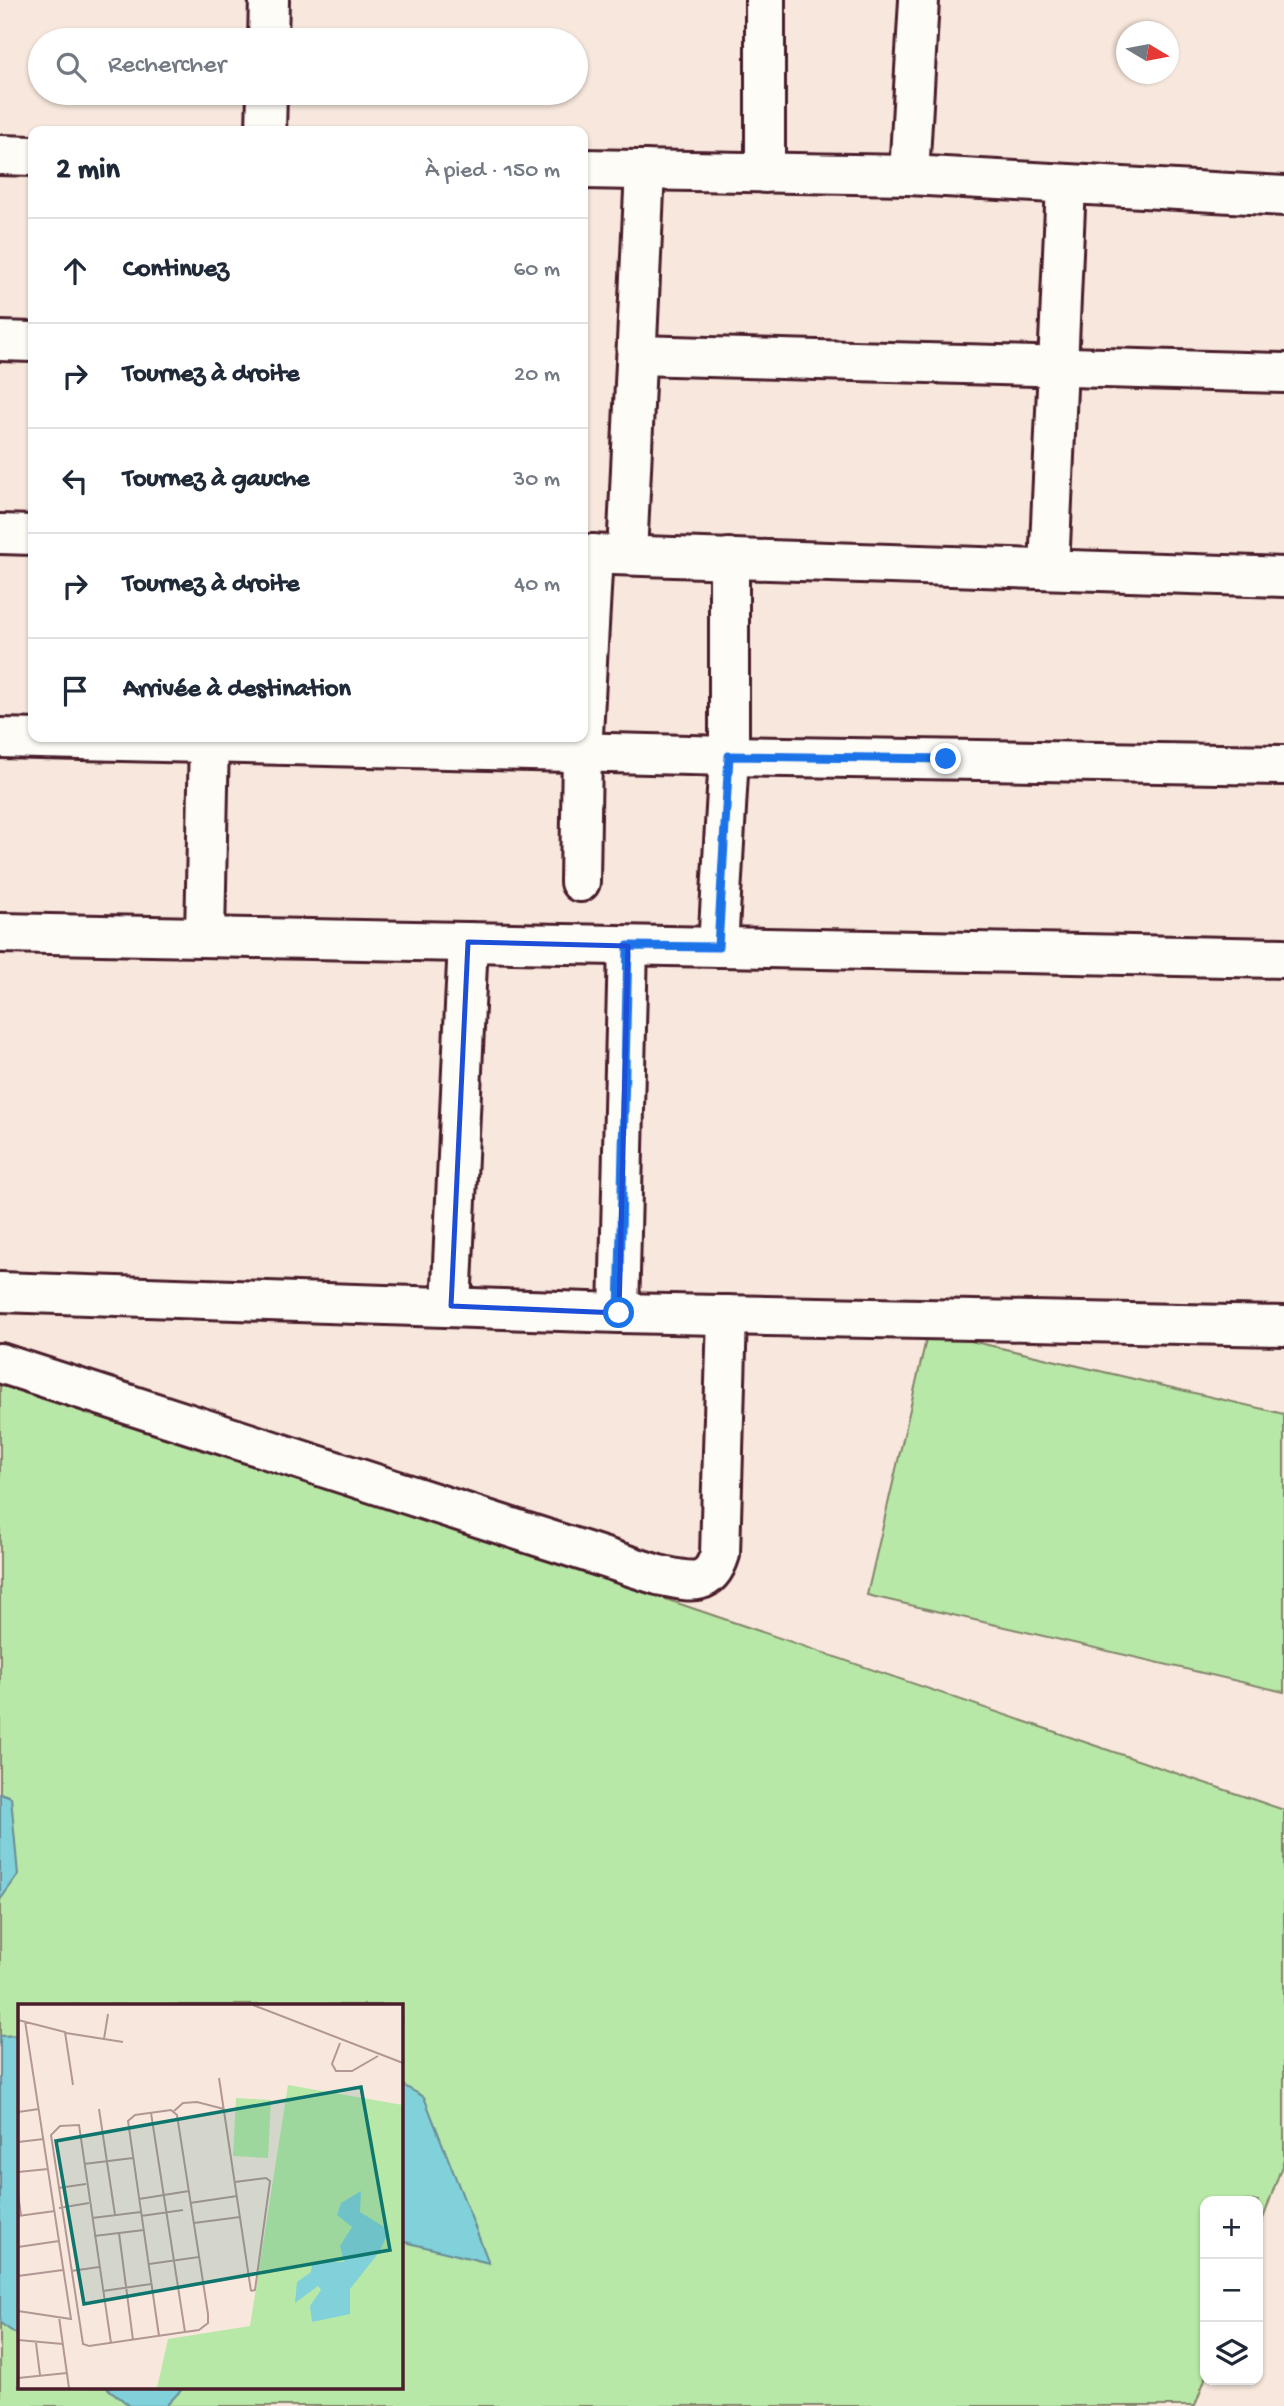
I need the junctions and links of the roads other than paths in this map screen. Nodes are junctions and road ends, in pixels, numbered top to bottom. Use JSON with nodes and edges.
{"nodes":[{"id":1,"x":269,"y":0,"type":"edge"},
{"id":2,"x":765,"y":0,"type":"edge"},
{"id":3,"x":919,"y":0,"type":"edge"},
{"id":4,"x":268,"y":28,"type":"edge"},
{"id":5,"x":267,"y":105,"type":"edge"},
{"id":6,"x":266,"y":126,"type":"edge"},
{"id":7,"x":0,"y":155,"type":"edge"},
{"id":8,"x":28,"y":156,"type":"edge"},
{"id":9,"x":588,"y":169,"type":"edge"},
{"id":10,"x":645,"y":170,"type":"junction"},
{"id":11,"x":765,"y":173,"type":"junction"},
{"id":12,"x":909,"y":175,"type":"junction"},
{"id":13,"x":1066,"y":185,"type":"junction"},
{"id":14,"x":1284,"y":196,"type":"edge"},
{"id":15,"x":0,"y":341,"type":"edge"},
{"id":16,"x":28,"y":342,"type":"edge"},
{"id":17,"x":637,"y":355,"type":"junction"},
{"id":18,"x":1057,"y":368,"type":"junction"},
{"id":19,"x":1284,"y":373,"type":"edge"},
{"id":20,"x":0,"y":534,"type":"edge"},
{"id":21,"x":28,"y":535,"type":"edge"},
{"id":22,"x":601,"y":554,"type":"edge"},
{"id":23,"x":729,"y":558,"type":"junction"},
{"id":24,"x":1049,"y":569,"type":"junction"},
{"id":25,"x":1284,"y":577,"type":"edge"},
{"id":26,"x":588,"y":689,"type":"edge"},
{"id":27,"x":0,"y":738,"type":"edge"},
{"id":28,"x":28,"y":738,"type":"edge"},
{"id":29,"x":208,"y":742,"type":"edge"},
{"id":30,"x":270,"y":742,"type":"edge"},
{"id":31,"x":583,"y":742,"type":"edge"},
{"id":32,"x":582,"y":752,"type":"junction"},
{"id":33,"x":729,"y":756,"type":"junction"},
{"id":34,"x":1284,"y":765,"type":"edge"},
{"id":35,"x":580,"y":882,"type":"dead end"},
{"id":36,"x":0,"y":933,"type":"edge"},
{"id":37,"x":205,"y":936,"type":"junction"},
{"id":38,"x":468,"y":942,"type":"junction"},
{"id":39,"x":628,"y":946,"type":"junction"},
{"id":40,"x":718,"y":947,"type":"junction"},
{"id":41,"x":1284,"y":958,"type":"edge"},
{"id":42,"x":0,"y":1292,"type":"edge"},
{"id":43,"x":451,"y":1306,"type":"junction"},
{"id":44,"x":619,"y":1313,"type":"junction"},
{"id":45,"x":727,"y":1315,"type":"junction"},
{"id":46,"x":1284,"y":1326,"type":"edge"},
{"id":47,"x":0,"y":1363,"type":"edge"}],
"edges":[{"from":1,"to":4,"type":"street"},
{"from":2,"to":11,"type":"street"},
{"from":3,"to":12,"type":"street"},
{"from":5,"to":6,"type":"street"},
{"from":7,"to":8,"type":"street"},
{"from":9,"to":10,"type":"street"},
{"from":10,"to":11,"type":"street"},
{"from":10,"to":17,"type":"street"},
{"from":11,"to":12,"type":"street"},
{"from":12,"to":13,"type":"street"},
{"from":13,"to":14,"type":"street"},
{"from":13,"to":18,"type":"street"},
{"from":15,"to":16,"type":"street"},
{"from":17,"to":18,"type":"street"},
{"from":17,"to":22,"type":"street"},
{"from":18,"to":19,"type":"street"},
{"from":18,"to":24,"type":"street"},
{"from":20,"to":21,"type":"street"},
{"from":22,"to":23,"type":"street"},
{"from":22,"to":26,"type":"street"},
{"from":23,"to":24,"type":"street"},
{"from":23,"to":33,"type":"street"},
{"from":24,"to":25,"type":"street"},
{"from":27,"to":28,"type":"street"},
{"from":29,"to":37,"type":"street"},
{"from":30,"to":32,"type":"street"},
{"from":31,"to":32,"type":"street"},
{"from":32,"to":33,"type":"street"},
{"from":32,"to":35,"type":"street"},
{"from":33,"to":34,"type":"street"},
{"from":33,"to":40,"type":"street"},
{"from":36,"to":37,"type":"street"},
{"from":37,"to":38,"type":"street"},
{"from":38,"to":39,"type":"street"},
{"from":38,"to":43,"type":"street"},
{"from":39,"to":40,"type":"street"},
{"from":39,"to":44,"type":"street"},
{"from":40,"to":41,"type":"street"},
{"from":42,"to":43,"type":"street"},
{"from":43,"to":44,"type":"street"},
{"from":44,"to":45,"type":"street"},
{"from":45,"to":46,"type":"street"},
{"from":45,"to":47,"type":"street"}]}
